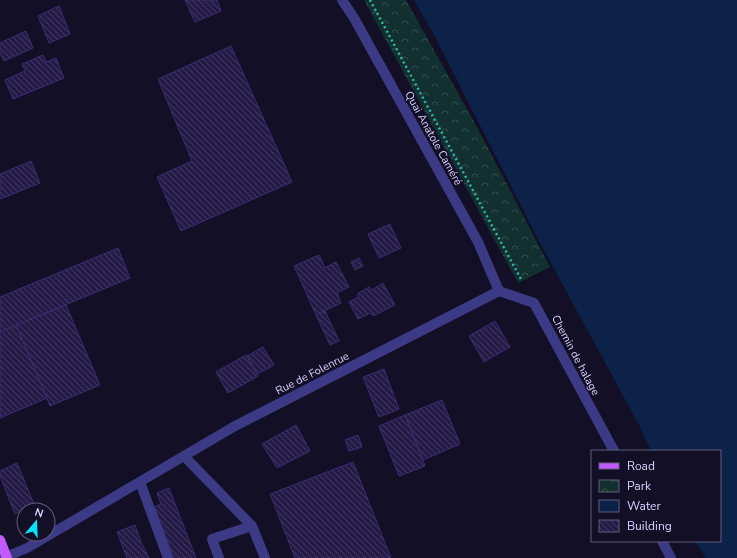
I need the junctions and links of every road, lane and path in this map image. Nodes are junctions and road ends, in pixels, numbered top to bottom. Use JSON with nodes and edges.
{"nodes":[{"id":1,"x":342,"y":0,"type":"edge"},
{"id":2,"x":370,"y":0,"type":"edge"},
{"id":3,"x":499,"y":291,"type":"junction"},
{"id":4,"x":534,"y":303,"type":"junction"},
{"id":5,"x":613,"y":450,"type":"edge"},
{"id":6,"x":184,"y":456,"type":"junction"},
{"id":7,"x":140,"y":482,"type":"junction"},
{"id":8,"x":252,"y":526,"type":"junction"},
{"id":9,"x":0,"y":540,"type":"edge"},
{"id":10,"x":663,"y":542,"type":"edge"},
{"id":11,"x":5,"y":558,"type":"edge"},
{"id":12,"x":168,"y":558,"type":"edge"},
{"id":13,"x":219,"y":558,"type":"edge"},
{"id":14,"x":265,"y":558,"type":"edge"},
{"id":15,"x":671,"y":558,"type":"edge"}],
"edges":[{"from":1,"to":3,"type":"street","name":"Quai Anatole Caméré"},
{"from":2,"to":4,"type":"path"},
{"from":3,"to":4,"type":"street"},
{"from":3,"to":6,"type":"street","name":"Rue de Folenrue"},
{"from":4,"to":5,"type":"street","name":"Chemin de halage"},
{"from":6,"to":7,"type":"street","name":"Rue de Folenrue"},
{"from":6,"to":8,"type":"street"},
{"from":7,"to":11,"type":"street","name":"Rue de Folenrue"},
{"from":7,"to":12,"type":"street"},
{"from":8,"to":13,"type":"street"},
{"from":8,"to":14,"type":"street"},
{"from":9,"to":11,"type":"main road"},
{"from":10,"to":15,"type":"street"}]}
